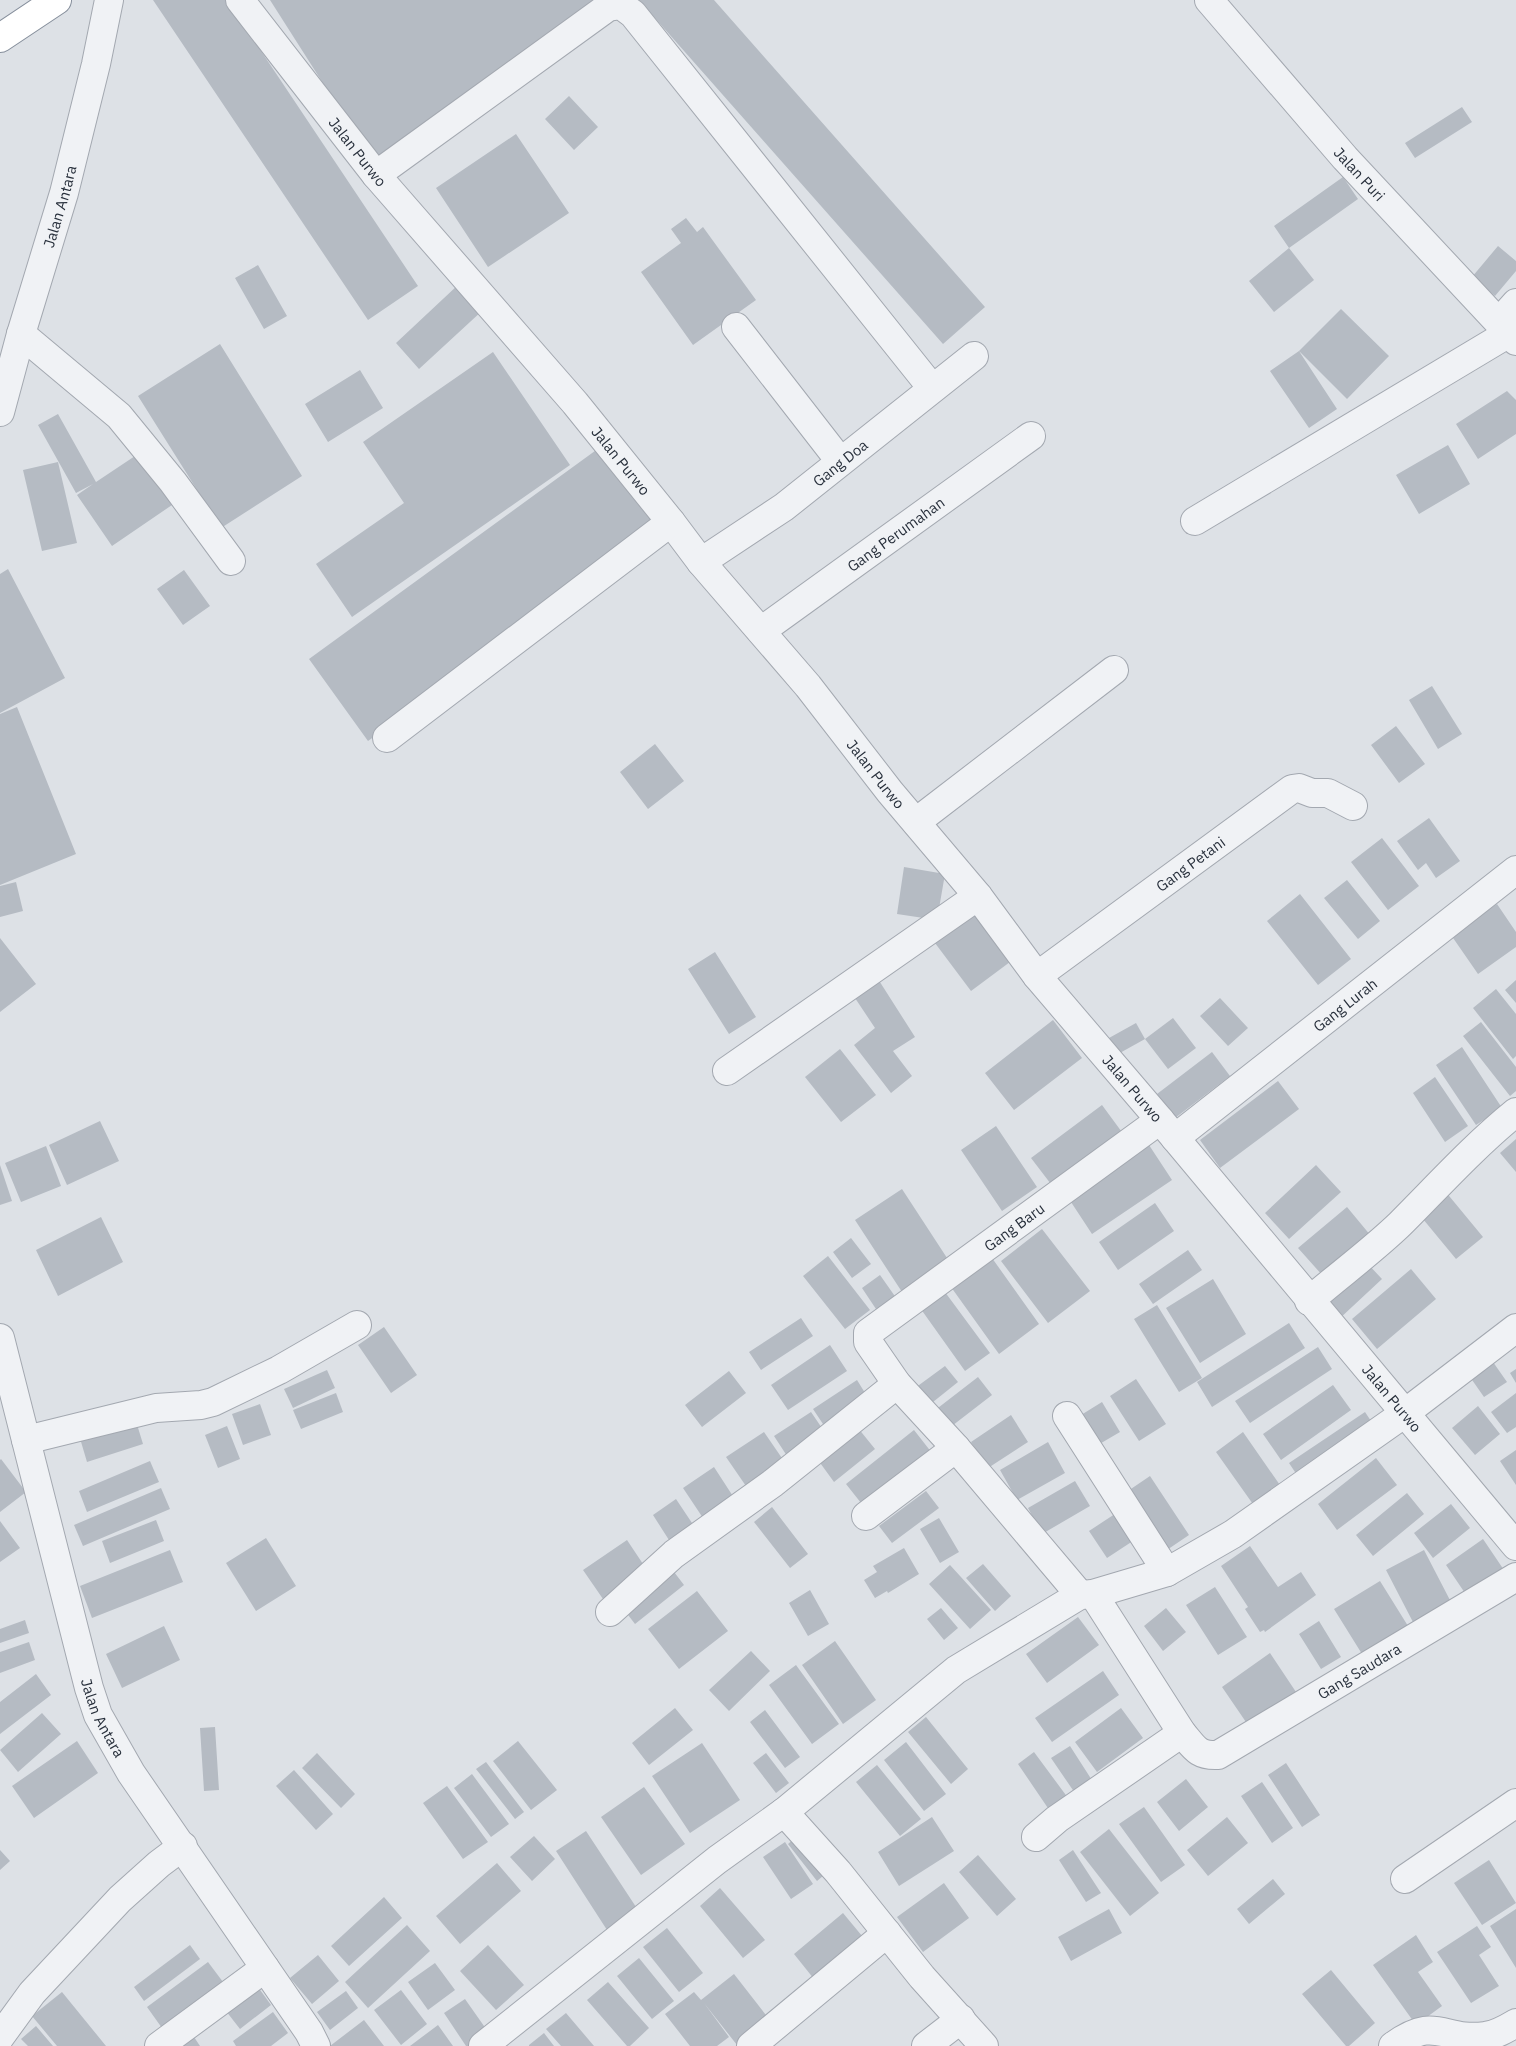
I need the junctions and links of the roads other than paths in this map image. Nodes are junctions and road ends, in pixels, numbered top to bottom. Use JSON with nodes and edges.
{"nodes":[{"id":1,"x":57,"y":0,"type":"edge"},
{"id":2,"x":109,"y":0,"type":"edge"},
{"id":3,"x":240,"y":0,"type":"edge"},
{"id":4,"x":1209,"y":0,"type":"edge"},
{"id":5,"x":0,"y":38,"type":"edge"},
{"id":6,"x":376,"y":175,"type":"junction"},
{"id":7,"x":1510,"y":325,"type":"edge"},
{"id":8,"x":736,"y":327,"type":"dead end"},
{"id":9,"x":20,"y":334,"type":"junction"},
{"id":10,"x":974,"y":356,"type":"dead end"},
{"id":11,"x":932,"y":388,"type":"junction"},
{"id":12,"x":0,"y":412,"type":"edge"},
{"id":13,"x":1031,"y":436,"type":"dead end"},
{"id":14,"x":840,"y":461,"type":"junction"},
{"id":15,"x":1195,"y":521,"type":"dead end"},
{"id":16,"x":671,"y":522,"type":"junction"},
{"id":17,"x":231,"y":561,"type":"dead end"},
{"id":18,"x":701,"y":562,"type":"junction"},
{"id":19,"x":761,"y":631,"type":"junction"},
{"id":20,"x":1114,"y":670,"type":"dead end"},
{"id":21,"x":387,"y":738,"type":"dead end"},
{"id":22,"x":1353,"y":806,"type":"dead end"},
{"id":23,"x":916,"y":822,"type":"junction"},
{"id":24,"x":1516,"y":870,"type":"edge"},
{"id":25,"x":978,"y":896,"type":"junction"},
{"id":26,"x":1036,"y":976,"type":"junction"},
{"id":27,"x":727,"y":1071,"type":"dead end"},
{"id":28,"x":1516,"y":1112,"type":"edge"},
{"id":29,"x":1168,"y":1129,"type":"junction"},
{"id":30,"x":1309,"y":1301,"type":"junction"},
{"id":31,"x":357,"y":1325,"type":"dead end"},
{"id":32,"x":1516,"y":1328,"type":"edge"},
{"id":33,"x":0,"y":1338,"type":"edge"},
{"id":34,"x":897,"y":1384,"type":"junction"},
{"id":35,"x":1405,"y":1413,"type":"junction"},
{"id":36,"x":1067,"y":1416,"type":"dead end"},
{"id":37,"x":15,"y":1432,"type":"edge"},
{"id":38,"x":956,"y":1448,"type":"junction"},
{"id":39,"x":866,"y":1516,"type":"dead end"},
{"id":40,"x":1516,"y":1546,"type":"edge"},
{"id":41,"x":1167,"y":1572,"type":"junction"},
{"id":42,"x":1516,"y":1577,"type":"edge"},
{"id":43,"x":1086,"y":1595,"type":"junction"},
{"id":44,"x":610,"y":1612,"type":"dead end"},
{"id":45,"x":1182,"y":1732,"type":"junction"},
{"id":46,"x":1516,"y":1803,"type":"edge"},
{"id":47,"x":784,"y":1812,"type":"junction"},
{"id":48,"x":1036,"y":1836,"type":"dead end"},
{"id":49,"x":183,"y":1846,"type":"junction"},
{"id":50,"x":1405,"y":1879,"type":"dead end"},
{"id":51,"x":887,"y":1933,"type":"junction"},
{"id":52,"x":266,"y":1968,"type":"junction"},
{"id":53,"x":961,"y":2019,"type":"junction"},
{"id":54,"x":1516,"y":2023,"type":"edge"},
{"id":55,"x":0,"y":2037,"type":"edge"},
{"id":56,"x":159,"y":2046,"type":"edge"},
{"id":57,"x":316,"y":2046,"type":"edge"},
{"id":58,"x":483,"y":2046,"type":"edge"},
{"id":59,"x":751,"y":2046,"type":"edge"},
{"id":60,"x":926,"y":2046,"type":"edge"},
{"id":61,"x":984,"y":2046,"type":"edge"},
{"id":62,"x":1393,"y":2046,"type":"edge"}],
"edges":[{"from":1,"to":5,"type":"highway"},
{"from":2,"to":9,"type":"street","name":"Jalan Antara"},
{"from":3,"to":6,"type":"street","name":"Jalan Purwo"},
{"from":4,"to":7,"type":"street","name":"Jalan Puri"},
{"from":6,"to":11,"type":"street"},
{"from":6,"to":16,"type":"street","name":"Jalan Purwo"},
{"from":7,"to":15,"type":"street"},
{"from":8,"to":14,"type":"street"},
{"from":9,"to":12,"type":"street","name":"Jalan Antara"},
{"from":9,"to":17,"type":"street"},
{"from":10,"to":11,"type":"street","name":"Gang Doa"},
{"from":11,"to":14,"type":"street","name":"Gang Doa"},
{"from":13,"to":19,"type":"street","name":"Gang Perumahan"},
{"from":14,"to":18,"type":"street","name":"Gang Doa"},
{"from":16,"to":18,"type":"street","name":"Jalan Purwo"},
{"from":16,"to":21,"type":"street"},
{"from":18,"to":19,"type":"street","name":"Jalan Purwo"},
{"from":19,"to":23,"type":"street","name":"Jalan Purwo"},
{"from":20,"to":23,"type":"street"},
{"from":22,"to":26,"type":"street","name":"Gang Petani"},
{"from":23,"to":25,"type":"street","name":"Jalan Purwo"},
{"from":24,"to":29,"type":"street","name":"Gang Lurah"},
{"from":25,"to":26,"type":"street","name":"Jalan Purwo"},
{"from":25,"to":27,"type":"street"},
{"from":26,"to":29,"type":"street","name":"Jalan Purwo"},
{"from":28,"to":30,"type":"street"},
{"from":29,"to":30,"type":"street","name":"Jalan Purwo"},
{"from":29,"to":34,"type":"street","name":"Gang Baru"},
{"from":30,"to":35,"type":"street","name":"Jalan Purwo"},
{"from":31,"to":37,"type":"street"},
{"from":32,"to":35,"type":"street"},
{"from":33,"to":37,"type":"street","name":"Jalan Antara"},
{"from":34,"to":38,"type":"street"},
{"from":34,"to":44,"type":"street"},
{"from":35,"to":40,"type":"street","name":"Jalan Purwo"},
{"from":35,"to":41,"type":"street"},
{"from":36,"to":41,"type":"street"},
{"from":37,"to":49,"type":"street","name":"Jalan Antara"},
{"from":38,"to":39,"type":"street"},
{"from":38,"to":43,"type":"street"},
{"from":41,"to":43,"type":"street"},
{"from":42,"to":45,"type":"street","name":"Gang Saudara"},
{"from":43,"to":45,"type":"street"},
{"from":43,"to":47,"type":"street"},
{"from":45,"to":48,"type":"street"},
{"from":46,"to":50,"type":"street"},
{"from":47,"to":51,"type":"street"},
{"from":47,"to":58,"type":"street"},
{"from":49,"to":52,"type":"street","name":"Jalan Antara"},
{"from":49,"to":55,"type":"street"},
{"from":51,"to":53,"type":"street"},
{"from":51,"to":59,"type":"street"},
{"from":52,"to":56,"type":"street"},
{"from":52,"to":57,"type":"street","name":"Jalan Antara"},
{"from":53,"to":60,"type":"street"},
{"from":53,"to":61,"type":"street"},
{"from":54,"to":62,"type":"street"}]}
